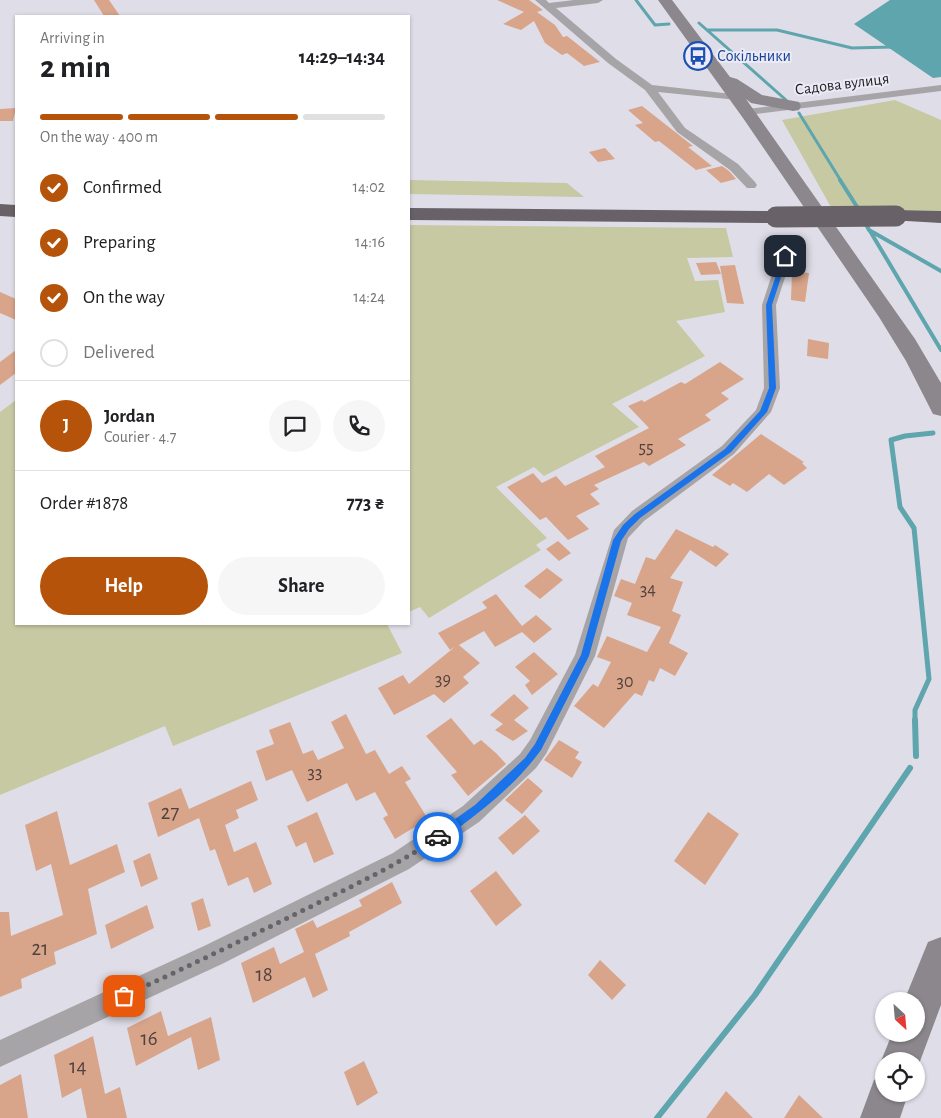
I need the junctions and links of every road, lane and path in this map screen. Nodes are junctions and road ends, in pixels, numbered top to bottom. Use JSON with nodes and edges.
{"nodes":[{"id":1,"x":598,"y":0,"type":"edge"},
{"id":2,"x":665,"y":0,"type":"edge"},
{"id":3,"x":545,"y":3,"type":"edge"},
{"id":4,"x":722,"y":76,"type":"junction"},
{"id":5,"x":650,"y":88,"type":"junction"},
{"id":6,"x":941,"y":88,"type":"edge"},
{"id":7,"x":743,"y":104,"type":"junction"},
{"id":8,"x":794,"y":106,"type":"junction"},
{"id":9,"x":772,"y":147,"type":"junction"},
{"id":10,"x":751,"y":185,"type":"dead end"},
{"id":11,"x":0,"y":211,"type":"edge"},
{"id":12,"x":15,"y":211,"type":"edge"},
{"id":13,"x":410,"y":214,"type":"edge"},
{"id":14,"x":941,"y":217,"type":"edge"},
{"id":15,"x":785,"y":256,"type":"dead end"},
{"id":16,"x":941,"y":408,"type":"edge"},
{"id":17,"x":941,"y":955,"type":"edge"},
{"id":18,"x":925,"y":997,"type":"edge"},
{"id":19,"x":0,"y":1054,"type":"edge"},
{"id":20,"x":885,"y":1102,"type":"edge"},
{"id":21,"x":880,"y":1118,"type":"edge"}],
"edges":[{"from":1,"to":3,"type":"street"},
{"from":2,"to":4,"type":"main road"},
{"from":3,"to":5,"type":"street"},
{"from":4,"to":7,"type":"main road"},
{"from":4,"to":8,"type":"main road"},
{"from":5,"to":7,"type":"street"},
{"from":5,"to":10,"type":"street"},
{"from":6,"to":8,"type":"street","name":"Садова вулиця"},
{"from":7,"to":8,"type":"street","name":"Садова вулиця"},
{"from":7,"to":9,"type":"main road"},
{"from":8,"to":9,"type":"main road"},
{"from":9,"to":16,"type":"main road"},
{"from":11,"to":12,"type":"highway"},
{"from":13,"to":14,"type":"highway","bridge":true},
{"from":15,"to":19,"type":"street"},
{"from":17,"to":18,"type":"main road"},
{"from":20,"to":21,"type":"main road"}]}
